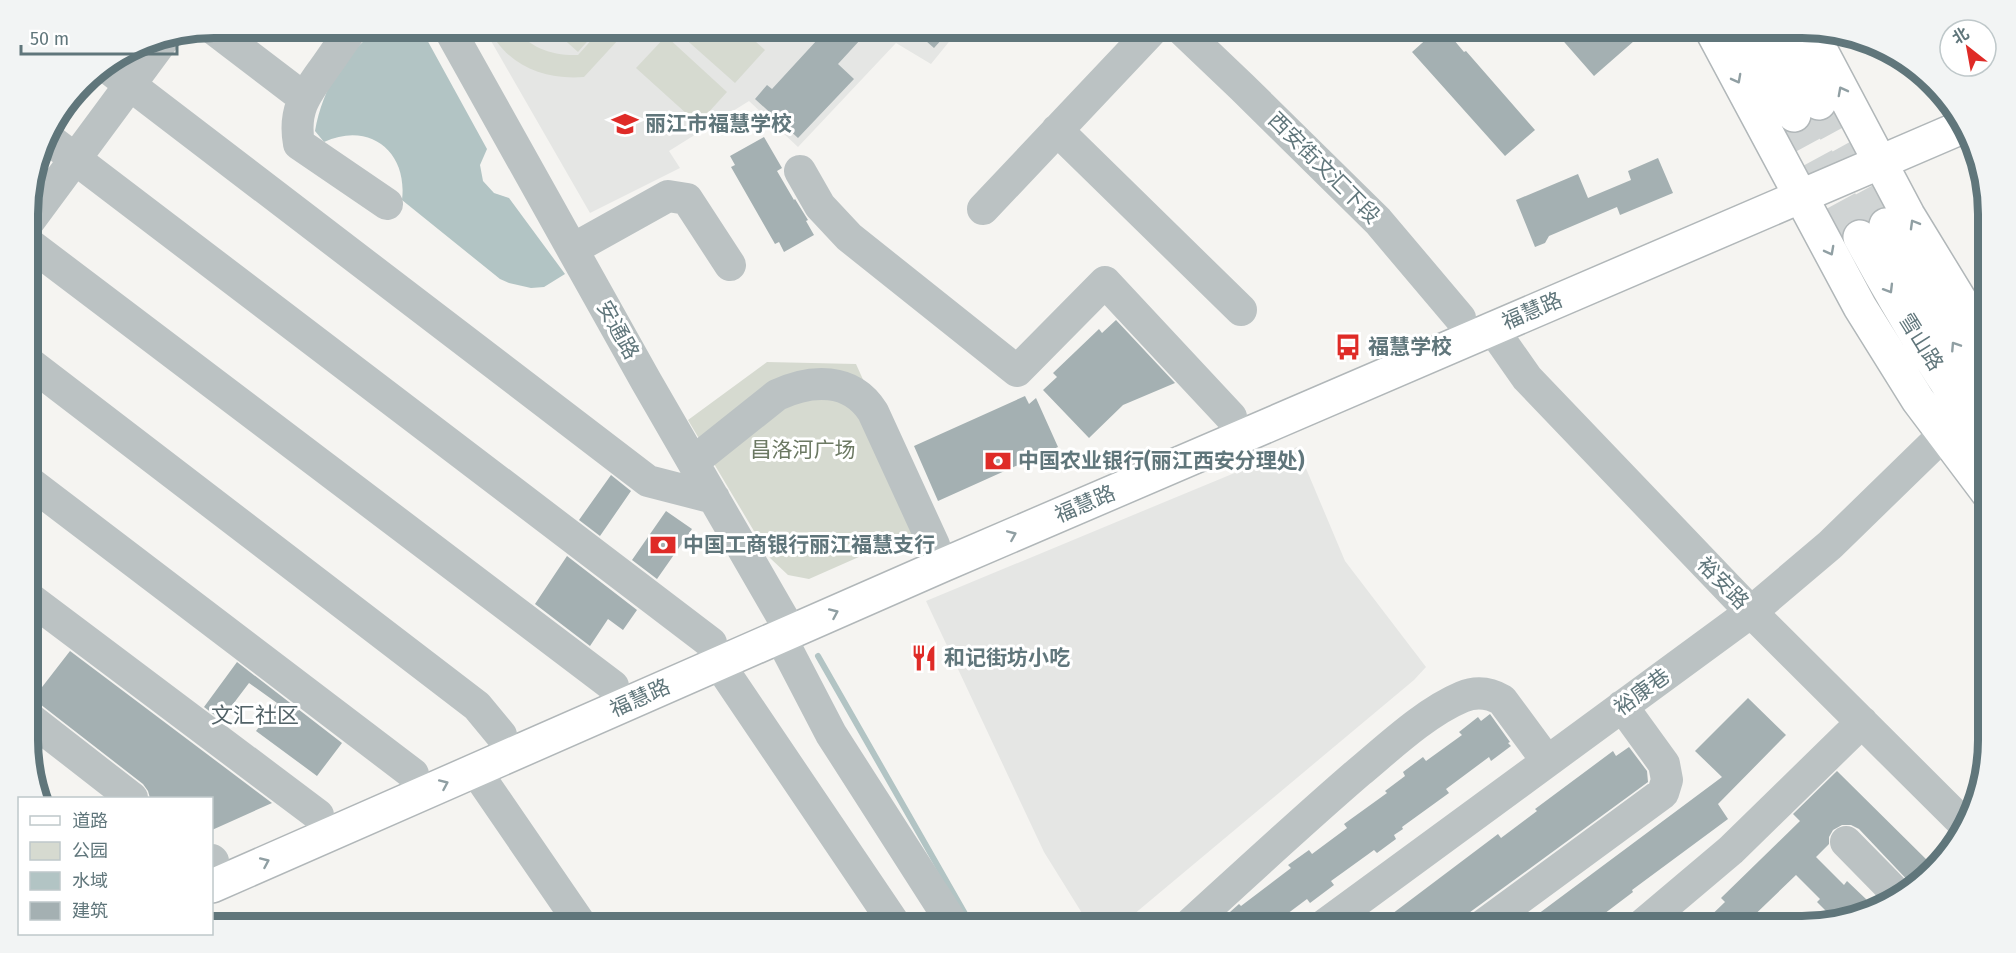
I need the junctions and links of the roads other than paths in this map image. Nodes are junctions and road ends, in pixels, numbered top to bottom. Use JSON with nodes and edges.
{"nodes":[{"id":1,"x":1145,"y":37,"type":"edge"},
{"id":2,"x":1190,"y":37,"type":"edge"},
{"id":3,"x":1715,"y":37,"type":"edge"},
{"id":4,"x":1754,"y":37,"type":"edge"},
{"id":5,"x":1782,"y":37,"type":"edge"},
{"id":6,"x":225,"y":38,"type":"edge"},
{"id":7,"x":346,"y":38,"type":"edge"},
{"id":8,"x":454,"y":38,"type":"edge"},
{"id":9,"x":1814,"y":38,"type":"edge"},
{"id":10,"x":158,"y":47,"type":"edge"},
{"id":11,"x":111,"y":71,"type":"edge"},
{"id":12,"x":130,"y":85,"type":"junction"},
{"id":13,"x":304,"y":98,"type":"junction"},
{"id":14,"x":1945,"y":111,"type":"edge"},
{"id":15,"x":1957,"y":129,"type":"edge"},
{"id":16,"x":1057,"y":130,"type":"junction"},
{"id":17,"x":53,"y":142,"type":"edge"},
{"id":18,"x":1874,"y":152,"type":"junction"},
{"id":19,"x":75,"y":159,"type":"junction"},
{"id":20,"x":800,"y":171,"type":"dead end"},
{"id":21,"x":1795,"y":186,"type":"junction"},
{"id":22,"x":387,"y":204,"type":"dead end"},
{"id":23,"x":38,"y":209,"type":"edge"},
{"id":24,"x":983,"y":209,"type":"dead end"},
{"id":25,"x":573,"y":249,"type":"junction"},
{"id":26,"x":38,"y":251,"type":"edge"},
{"id":27,"x":730,"y":265,"type":"dead end"},
{"id":28,"x":1977,"y":306,"type":"edge"},
{"id":29,"x":1241,"y":310,"type":"dead end"},
{"id":30,"x":1460,"y":318,"type":"junction"},
{"id":31,"x":1492,"y":328,"type":"junction"},
{"id":32,"x":38,"y":370,"type":"edge"},
{"id":33,"x":1978,"y":379,"type":"edge"},
{"id":34,"x":1231,"y":417,"type":"junction"},
{"id":35,"x":1978,"y":428,"type":"edge"},
{"id":36,"x":1943,"y":435,"type":"junction"},
{"id":37,"x":693,"y":462,"type":"junction"},
{"id":38,"x":1978,"y":480,"type":"edge"},
{"id":39,"x":38,"y":489,"type":"edge"},
{"id":40,"x":714,"y":498,"type":"junction"},
{"id":41,"x":934,"y":545,"type":"junction"},
{"id":42,"x":38,"y":605,"type":"edge"},
{"id":43,"x":1751,"y":612,"type":"junction"},
{"id":44,"x":783,"y":627,"type":"junction"},
{"id":45,"x":715,"y":653,"type":"junction"},
{"id":46,"x":613,"y":686,"type":"junction"},
{"id":47,"x":1622,"y":706,"type":"junction"},
{"id":48,"x":1862,"y":722,"type":"junction"},
{"id":49,"x":38,"y":726,"type":"edge"},
{"id":50,"x":501,"y":735,"type":"junction"},
{"id":51,"x":1547,"y":761,"type":"junction"},
{"id":52,"x":475,"y":770,"type":"junction"},
{"id":53,"x":413,"y":774,"type":"junction"},
{"id":54,"x":131,"y":797,"type":"edge"},
{"id":55,"x":318,"y":815,"type":"junction"},
{"id":56,"x":1959,"y":819,"type":"edge"},
{"id":57,"x":1846,"y":842,"type":"dead end"},
{"id":58,"x":213,"y":867,"type":"edge"},
{"id":59,"x":213,"y":867,"type":"edge"},
{"id":60,"x":1893,"y":890,"type":"edge"},
{"id":61,"x":1199,"y":915,"type":"edge"},
{"id":62,"x":1338,"y":915,"type":"edge"},
{"id":63,"x":1497,"y":915,"type":"edge"},
{"id":64,"x":1654,"y":915,"type":"edge"},
{"id":65,"x":575,"y":916,"type":"edge"},
{"id":66,"x":889,"y":916,"type":"edge"},
{"id":67,"x":947,"y":916,"type":"edge"}],
"edges":[{"from":1,"to":16,"type":"street"},
{"from":2,"to":30,"type":"street","name":"西安街文汇下段"},
{"from":3,"to":21,"type":"main road","one_way":true},
{"from":4,"to":5,"type":"main road"},
{"from":6,"to":13,"type":"street"},
{"from":7,"to":13,"type":"street"},
{"from":8,"to":25,"type":"street","name":"安通路"},
{"from":18,"to":9,"type":"main road","one_way":true},
{"from":10,"to":12,"type":"street"},
{"from":11,"to":12,"type":"street"},
{"from":12,"to":19,"type":"street"},
{"from":12,"to":40,"type":"street"},
{"from":13,"to":22,"type":"street"},
{"from":14,"to":18,"type":"main road","name":"福慧路"},
{"from":15,"to":18,"type":"main road","name":"福慧路"},
{"from":16,"to":24,"type":"street"},
{"from":16,"to":29,"type":"street"},
{"from":17,"to":19,"type":"street"},
{"from":18,"to":21,"type":"main road","name":"福慧路"},
{"from":28,"to":18,"type":"main road","one_way":true},
{"from":19,"to":23,"type":"street"},
{"from":19,"to":45,"type":"street"},
{"from":20,"to":34,"type":"street"},
{"from":21,"to":30,"type":"main road","name":"福慧路"},
{"from":21,"to":31,"type":"main road","name":"福慧路"},
{"from":21,"to":36,"type":"main road","one_way":true},
{"from":25,"to":27,"type":"street"},
{"from":25,"to":37,"type":"street","name":"安通路"},
{"from":26,"to":46,"type":"street"},
{"from":30,"to":34,"type":"main road","name":"福慧路"},
{"from":31,"to":43,"type":"street","name":"裕安路"},
{"from":44,"to":31,"type":"main road","name":"福慧路","one_way":true},
{"from":32,"to":50,"type":"street"},
{"from":33,"to":35,"type":"main road","name":"雪山路","one_way":true},
{"from":34,"to":41,"type":"main road","name":"福慧路"},
{"from":36,"to":38,"type":"main road"},
{"from":36,"to":43,"type":"street","name":"裕康巷"},
{"from":37,"to":40,"type":"street","name":"安通路"},
{"from":37,"to":41,"type":"street"},
{"from":39,"to":53,"type":"street"},
{"from":40,"to":44,"type":"street","name":"安通路"},
{"from":41,"to":44,"type":"main road","name":"福慧路"},
{"from":42,"to":55,"type":"street"},
{"from":43,"to":47,"type":"street","name":"裕康巷"},
{"from":43,"to":48,"type":"street","name":"裕安路"},
{"from":44,"to":45,"type":"main road","name":"福慧路"},
{"from":44,"to":67,"type":"street","name":"安通路"},
{"from":45,"to":46,"type":"main road","name":"福慧路"},
{"from":45,"to":52,"type":"main road","name":"福慧路"},
{"from":45,"to":66,"type":"street"},
{"from":46,"to":50,"type":"main road","name":"福慧路"},
{"from":47,"to":51,"type":"street","name":"裕康巷"},
{"from":47,"to":63,"type":"street"},
{"from":48,"to":56,"type":"street","name":"裕安路"},
{"from":48,"to":64,"type":"street"},
{"from":49,"to":54,"type":"street"},
{"from":50,"to":53,"type":"main road","name":"福慧路"},
{"from":51,"to":61,"type":"street"},
{"from":51,"to":62,"type":"street","name":"裕康巷"},
{"from":59,"to":52,"type":"main road","name":"福慧路","one_way":true},
{"from":52,"to":65,"type":"street"},
{"from":53,"to":55,"type":"main road","name":"福慧路"},
{"from":55,"to":58,"type":"main road","name":"福慧路"},
{"from":57,"to":60,"type":"street"}]}
